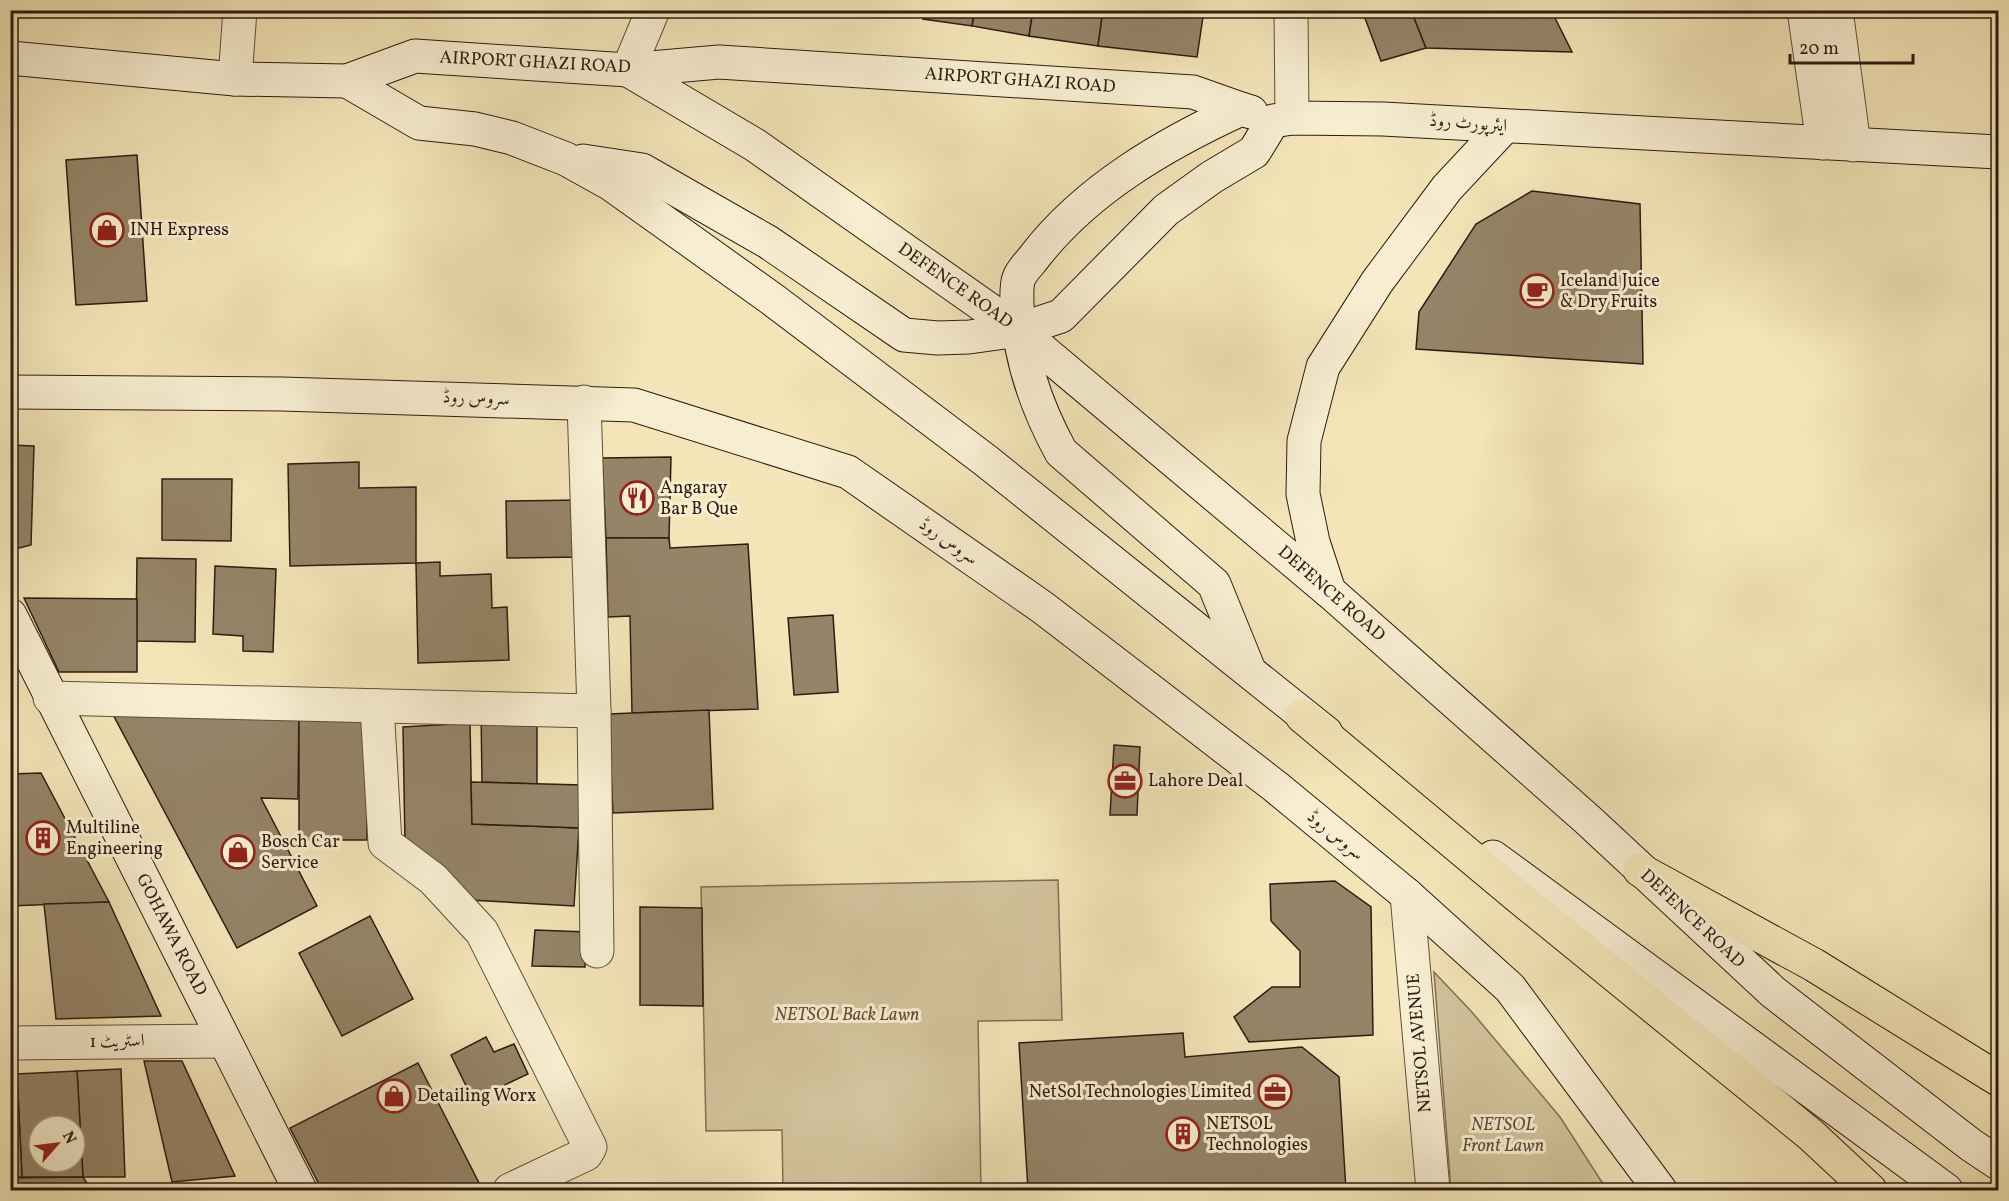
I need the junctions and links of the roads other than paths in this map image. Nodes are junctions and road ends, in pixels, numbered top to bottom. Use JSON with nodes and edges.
{"nodes":[{"id":1,"x":240,"y":10,"type":"edge"},
{"id":2,"x":653,"y":10,"type":"edge"},
{"id":3,"x":1291,"y":10,"type":"edge"},
{"id":4,"x":1804,"y":10,"type":"edge"},
{"id":5,"x":1836,"y":10,"type":"edge"},
{"id":6,"x":10,"y":58,"type":"edge"},
{"id":7,"x":628,"y":70,"type":"junction"},
{"id":8,"x":235,"y":79,"type":"junction"},
{"id":9,"x":347,"y":81,"type":"junction"},
{"id":10,"x":1241,"y":109,"type":"junction"},
{"id":11,"x":1283,"y":119,"type":"junction"},
{"id":12,"x":1504,"y":127,"type":"junction"},
{"id":13,"x":1839,"y":144,"type":"junction"},
{"id":14,"x":1998,"y":152,"type":"edge"},
{"id":15,"x":566,"y":159,"type":"junction"},
{"id":16,"x":1018,"y":330,"type":"junction"},
{"id":17,"x":10,"y":392,"type":"edge"},
{"id":18,"x":584,"y":402,"type":"junction"},
{"id":19,"x":1329,"y":591,"type":"junction"},
{"id":20,"x":10,"y":615,"type":"edge"},
{"id":21,"x":1249,"y":671,"type":"junction"},
{"id":22,"x":50,"y":698,"type":"junction"},
{"id":23,"x":377,"y":706,"type":"junction"},
{"id":24,"x":594,"y":711,"type":"junction"},
{"id":25,"x":1302,"y":716,"type":"junction"},
{"id":26,"x":1640,"y":870,"type":"junction"},
{"id":27,"x":1407,"y":895,"type":"junction"},
{"id":28,"x":597,"y":951,"type":"dead end"},
{"id":29,"x":224,"y":1041,"type":"junction"},
{"id":30,"x":10,"y":1043,"type":"edge"},
{"id":31,"x":1998,"y":1079,"type":"edge"},
{"id":32,"x":1998,"y":1163,"type":"edge"},
{"id":33,"x":300,"y":1191,"type":"edge"},
{"id":34,"x":510,"y":1191,"type":"edge"},
{"id":35,"x":1433,"y":1191,"type":"edge"},
{"id":36,"x":1660,"y":1191,"type":"edge"},
{"id":37,"x":1870,"y":1191,"type":"edge"},
{"id":38,"x":1946,"y":1191,"type":"edge"}],
"edges":[{"from":1,"to":8,"type":"main road"},
{"from":2,"to":7,"type":"main road"},
{"from":3,"to":11,"type":"main road"},
{"from":4,"to":13,"type":"main road"},
{"from":5,"to":13,"type":"main road"},
{"from":6,"to":8,"type":"main road","name":"AIRPORT GHAZI ROAD"},
{"from":7,"to":9,"type":"main road","name":"AIRPORT GHAZI ROAD"},
{"from":7,"to":10,"type":"main road","name":"AIRPORT GHAZI ROAD"},
{"from":7,"to":16,"type":"main road","name":"DEFENCE ROAD"},
{"from":8,"to":9,"type":"main road","name":"AIRPORT GHAZI ROAD"},
{"from":9,"to":15,"type":"main road"},
{"from":10,"to":11,"type":"main road","name":"AIRPORT GHAZI ROAD"},
{"from":10,"to":16,"type":"main road"},
{"from":11,"to":12,"type":"main road","name":"ایئرپورٹ روڈ"},
{"from":11,"to":16,"type":"main road"},
{"from":12,"to":13,"type":"main road","name":"ایئرپورٹ روڈ"},
{"from":12,"to":19,"type":"main road"},
{"from":13,"to":14,"type":"main road","name":"ایئرپورٹ روڈ"},
{"from":15,"to":16,"type":"main road"},
{"from":15,"to":21,"type":"main road"},
{"from":16,"to":19,"type":"main road","name":"DEFENCE ROAD"},
{"from":16,"to":21,"type":"main road"},
{"from":17,"to":18,"type":"main road","name":"سروس روڈ"},
{"from":18,"to":24,"type":"main road"},
{"from":18,"to":27,"type":"main road","name":"سروس روڈ"},
{"from":19,"to":26,"type":"main road","name":"DEFENCE ROAD"},
{"from":20,"to":22,"type":"main road","name":"GOHAWA ROAD"},
{"from":21,"to":25,"type":"main road"},
{"from":22,"to":23,"type":"main road"},
{"from":22,"to":29,"type":"main road","name":"GOHAWA ROAD"},
{"from":23,"to":24,"type":"main road"},
{"from":23,"to":34,"type":"main road"},
{"from":24,"to":28,"type":"main road"},
{"from":25,"to":37,"type":"highway"},
{"from":25,"to":38,"type":"main road"},
{"from":26,"to":31,"type":"highway"},
{"from":26,"to":32,"type":"main road","name":"DEFENCE ROAD"},
{"from":27,"to":35,"type":"main road","name":"NETSOL AVENUE"},
{"from":27,"to":36,"type":"main road","name":"سروس روڈ"},
{"from":29,"to":30,"type":"main road","name":"اسٹریٹ 1"},
{"from":29,"to":33,"type":"main road","name":"GOHAWA ROAD"}]}
